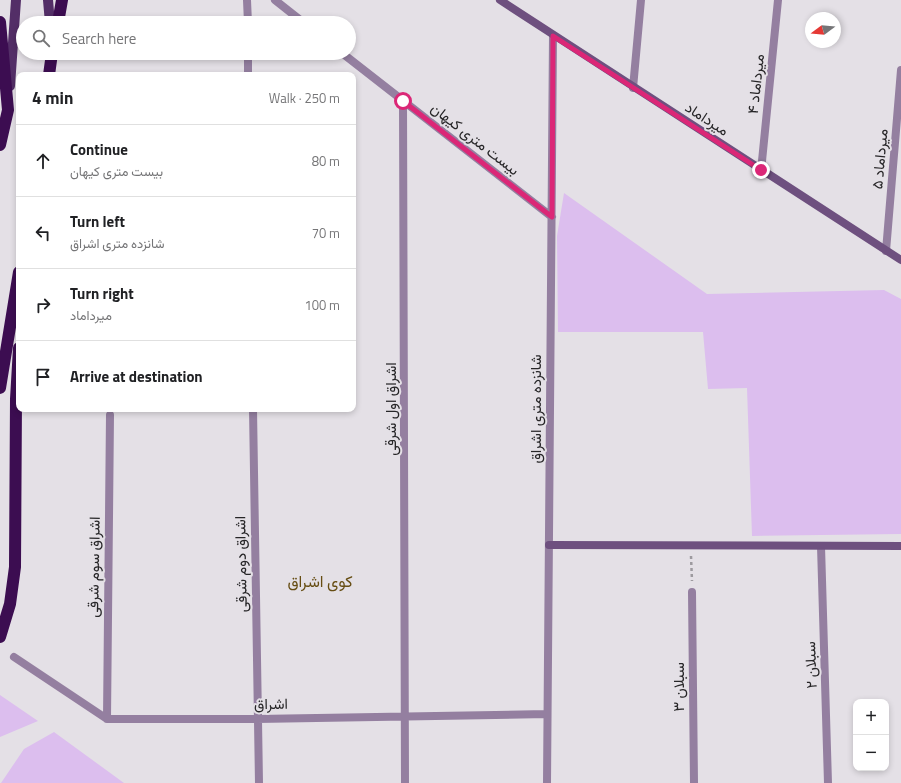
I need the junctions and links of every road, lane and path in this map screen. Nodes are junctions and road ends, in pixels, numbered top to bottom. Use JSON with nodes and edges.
{"nodes":[{"id":1,"x":16,"y":0,"type":"edge"},
{"id":2,"x":48,"y":0,"type":"edge"},
{"id":3,"x":62,"y":0,"type":"edge"},
{"id":4,"x":247,"y":0,"type":"edge"},
{"id":5,"x":275,"y":0,"type":"edge"},
{"id":6,"x":500,"y":0,"type":"edge"},
{"id":7,"x":640,"y":0,"type":"edge"},
{"id":8,"x":778,"y":0,"type":"edge"},
{"id":9,"x":510,"y":3,"type":"edge"},
{"id":10,"x":49,"y":16,"type":"edge"},
{"id":11,"x":59,"y":16,"type":"edge"},
{"id":12,"x":248,"y":16,"type":"edge"},
{"id":13,"x":295,"y":16,"type":"edge"},
{"id":14,"x":0,"y":22,"type":"edge"},
{"id":15,"x":553,"y":36,"type":"junction"},
{"id":16,"x":51,"y":60,"type":"edge"},
{"id":17,"x":248,"y":60,"type":"edge"},
{"id":18,"x":351,"y":60,"type":"edge"},
{"id":19,"x":901,"y":70,"type":"edge"},
{"id":20,"x":49,"y":72,"type":"edge"},
{"id":21,"x":248,"y":72,"type":"edge"},
{"id":22,"x":633,"y":88,"type":"junction"},
{"id":23,"x":403,"y":101,"type":"junction"},
{"id":24,"x":8,"y":110,"type":"junction"},
{"id":25,"x":0,"y":145,"type":"edge"},
{"id":26,"x":761,"y":170,"type":"junction"},
{"id":27,"x":552,"y":217,"type":"junction"},
{"id":28,"x":886,"y":251,"type":"junction"},
{"id":29,"x":901,"y":260,"type":"edge"},
{"id":30,"x":16,"y":290,"type":"edge"},
{"id":31,"x":0,"y":388,"type":"edge"},
{"id":32,"x":16,"y":399,"type":"edge"},
{"id":33,"x":253,"y":412,"type":"edge"},
{"id":34,"x":110,"y":415,"type":"dead end"},
{"id":35,"x":549,"y":545,"type":"junction"},
{"id":36,"x":691,"y":546,"type":"junction"},
{"id":37,"x":821,"y":546,"type":"junction"},
{"id":38,"x":901,"y":546,"type":"edge"},
{"id":39,"x":692,"y":592,"type":"joint"},
{"id":40,"x":0,"y":637,"type":"edge"},
{"id":41,"x":14,"y":656,"type":"dead end"},
{"id":42,"x":548,"y":714,"type":"junction"},
{"id":43,"x":406,"y":716,"type":"junction"},
{"id":44,"x":107,"y":719,"type":"junction"},
{"id":45,"x":257,"y":719,"type":"junction"},
{"id":46,"x":259,"y":783,"type":"edge"},
{"id":47,"x":405,"y":783,"type":"edge"},
{"id":48,"x":547,"y":783,"type":"edge"},
{"id":49,"x":694,"y":783,"type":"edge"},
{"id":50,"x":828,"y":783,"type":"edge"}],
"edges":[{"from":1,"to":24,"type":"main road"},
{"from":2,"to":10,"type":"main road"},
{"from":3,"to":11,"type":"highway"},
{"from":4,"to":12,"type":"street"},
{"from":5,"to":13,"type":"street"},
{"from":6,"to":9,"type":"street","name":"میرداماد"},
{"from":7,"to":22,"type":"street"},
{"from":8,"to":26,"type":"street","name":"میرداماد ۴"},
{"from":9,"to":15,"type":"street","name":"میرداماد"},
{"from":14,"to":24,"type":"highway"},
{"from":15,"to":22,"type":"street","name":"میرداماد"},
{"from":15,"to":27,"type":"street","name":"شانزده متری اشراق"},
{"from":16,"to":20,"type":"highway"},
{"from":17,"to":21,"type":"street"},
{"from":18,"to":23,"type":"street","name":"بیست متری کیهان"},
{"from":19,"to":28,"type":"street","name":"میرداماد ۵"},
{"from":22,"to":26,"type":"street","name":"میرداماد"},
{"from":23,"to":27,"type":"street","name":"بیست متری کیهان"},
{"from":23,"to":43,"type":"street","name":"اشراق اول شرقی"},
{"from":24,"to":25,"type":"highway"},
{"from":26,"to":28,"type":"street","name":"میرداماد"},
{"from":27,"to":35,"type":"street","name":"شانزده متری اشراق"},
{"from":28,"to":29,"type":"street","name":"میرداماد"},
{"from":30,"to":31,"type":"highway"},
{"from":32,"to":40,"type":"highway"},
{"from":33,"to":45,"type":"street","name":"اشراق دوم شرقی"},
{"from":34,"to":44,"type":"street","name":"اشراق سوم شرقی"},
{"from":35,"to":36,"type":"street"},
{"from":35,"to":42,"type":"street","name":"شانزده متری اشراق"},
{"from":36,"to":37,"type":"street"},
{"from":36,"to":39,"type":"path"},
{"from":37,"to":38,"type":"street"},
{"from":37,"to":50,"type":"street","name":"سبلان ۲"},
{"from":39,"to":49,"type":"street","name":"سبلان ۳"},
{"from":41,"to":44,"type":"street"},
{"from":42,"to":43,"type":"street","name":"اشراق"},
{"from":42,"to":48,"type":"street","name":"شانزده متری اشراق"},
{"from":43,"to":45,"type":"street","name":"اشراق"},
{"from":43,"to":47,"type":"street","name":"اشراق اول شرقی"},
{"from":44,"to":45,"type":"street","name":"اشراق"},
{"from":45,"to":46,"type":"street","name":"اشراق دوم شرقی"}]}
